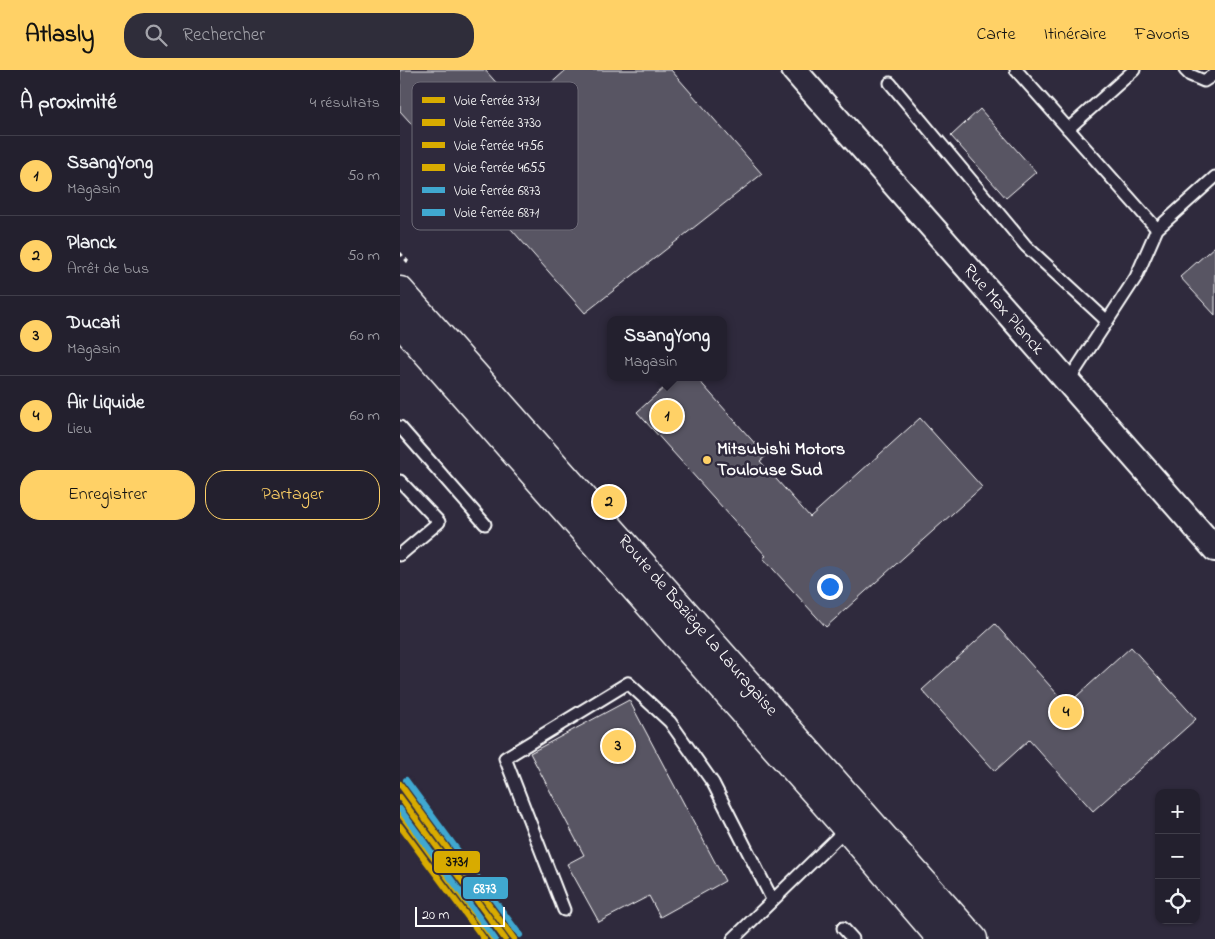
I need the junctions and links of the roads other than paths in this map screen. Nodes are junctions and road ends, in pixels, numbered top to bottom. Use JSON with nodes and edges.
{"nodes":[{"id":1,"x":794,"y":70,"type":"edge"},
{"id":2,"x":1016,"y":70,"type":"edge"},
{"id":3,"x":1134,"y":70,"type":"edge"},
{"id":4,"x":1185,"y":70,"type":"edge"},
{"id":5,"x":1215,"y":74,"type":"edge"},
{"id":6,"x":890,"y":83,"type":"dead end"},
{"id":7,"x":1068,"y":129,"type":"junction"},
{"id":8,"x":1213,"y":181,"type":"edge"},
{"id":9,"x":1157,"y":229,"type":"junction"},
{"id":10,"x":400,"y":290,"type":"edge"},
{"id":11,"x":1107,"y":321,"type":"junction"},
{"id":12,"x":400,"y":322,"type":"edge"},
{"id":13,"x":1067,"y":382,"type":"junction"},
{"id":14,"x":400,"y":427,"type":"edge"},
{"id":15,"x":400,"y":481,"type":"edge"},
{"id":16,"x":485,"y":524,"type":"dead end"},
{"id":17,"x":1215,"y":549,"type":"edge"},
{"id":18,"x":400,"y":555,"type":"edge"},
{"id":19,"x":847,"y":828,"type":"junction"},
{"id":20,"x":772,"y":899,"type":"junction"},
{"id":21,"x":564,"y":910,"type":"dead end"},
{"id":22,"x":843,"y":928,"type":"dead end"},
{"id":23,"x":733,"y":939,"type":"edge"},
{"id":24,"x":853,"y":939,"type":"edge"},
{"id":25,"x":942,"y":939,"type":"edge"},
{"id":26,"x":973,"y":939,"type":"edge"}],
"edges":[{"from":1,"to":13,"type":"street","name":"Rue Max Planck"},
{"from":2,"to":7,"type":"lane"},
{"from":3,"to":7,"type":"lane"},
{"from":4,"to":5,"type":"lane"},
{"from":6,"to":11,"type":"lane"},
{"from":7,"to":9,"type":"lane"},
{"from":8,"to":9,"type":"lane"},
{"from":9,"to":11,"type":"lane"},
{"from":10,"to":26,"type":"main road","name":"Route de Baziège La Lauragaise"},
{"from":11,"to":13,"type":"lane"},
{"from":12,"to":19,"type":"main road","name":"Route de Baziège La Lauragaise"},
{"from":13,"to":17,"type":"street","name":"Rue Max Planck"},
{"from":14,"to":16,"type":"lane"},
{"from":15,"to":18,"type":"lane"},
{"from":19,"to":20,"type":"lane"},
{"from":19,"to":25,"type":"main road","name":"Route de Baziège La Lauragaise"},
{"from":20,"to":21,"type":"lane"},
{"from":20,"to":23,"type":"lane"},
{"from":22,"to":24,"type":"lane"}]}
